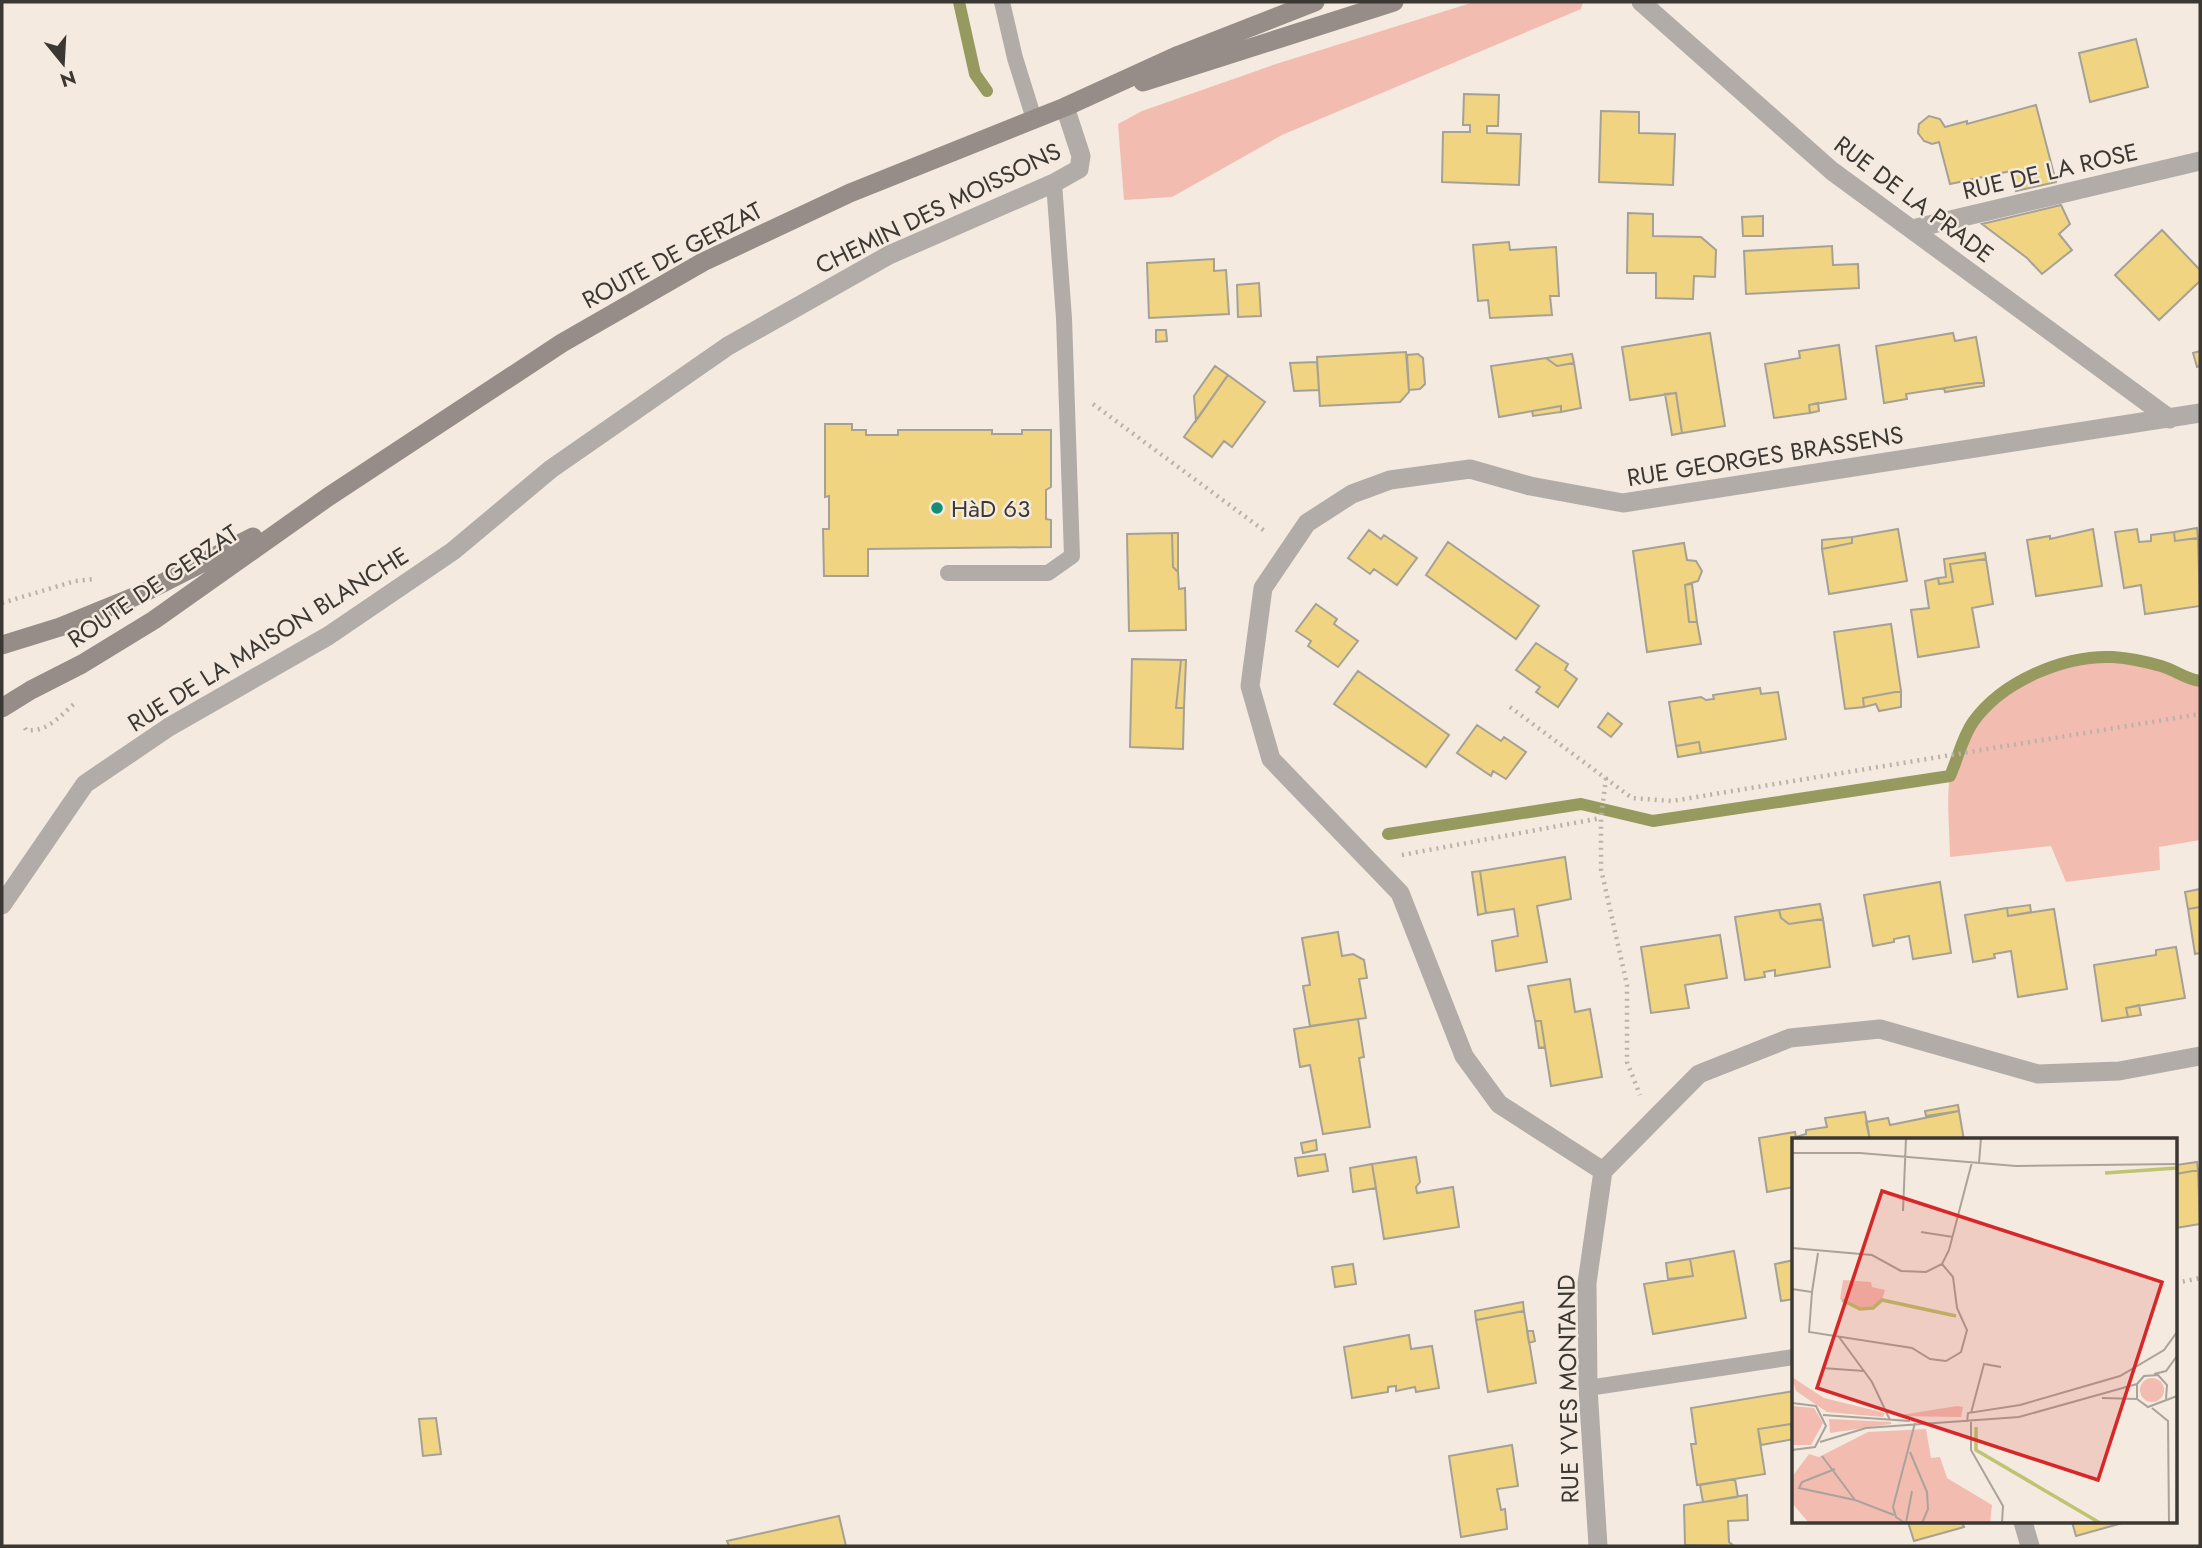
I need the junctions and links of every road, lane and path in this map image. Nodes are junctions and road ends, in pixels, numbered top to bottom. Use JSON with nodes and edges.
{"nodes":[{"id":1,"x":1002,"y":2,"type":"edge"},
{"id":2,"x":1315,"y":2,"type":"edge"},
{"id":3,"x":1394,"y":2,"type":"edge"},
{"id":4,"x":1641,"y":2,"type":"edge"},
{"id":5,"x":1065,"y":107,"type":"junction"},
{"id":6,"x":1034,"y":119,"type":"junction"},
{"id":7,"x":2200,"y":161,"type":"edge"},
{"id":8,"x":1054,"y":183,"type":"junction"},
{"id":9,"x":1912,"y":229,"type":"junction"},
{"id":10,"x":727,"y":346,"type":"joint"},
{"id":11,"x":1066,"y":384,"type":"junction"},
{"id":12,"x":2200,"y":413,"type":"edge"},
{"id":13,"x":2170,"y":419,"type":"junction"},
{"id":14,"x":328,"y":497,"type":"junction"},
{"id":15,"x":1289,"y":550,"type":"junction"},
{"id":16,"x":948,"y":573,"type":"dead end"},
{"id":17,"x":2,"y":645,"type":"edge"},
{"id":18,"x":2,"y":708,"type":"edge"},
{"id":19,"x":1510,"y":708,"type":"dead end"},
{"id":20,"x":2200,"y":714,"type":"edge"},
{"id":21,"x":1606,"y":778,"type":"junction"},
{"id":22,"x":1602,"y":812,"type":"junction"},
{"id":23,"x":1368,"y":861,"type":"junction"},
{"id":24,"x":2,"y":905,"type":"edge"},
{"id":25,"x":2200,"y":1056,"type":"edge"},
{"id":26,"x":1653,"y":1121,"type":"junction"},
{"id":27,"x":1603,"y":1171,"type":"junction"},
{"id":28,"x":2200,"y":1278,"type":"edge"},
{"id":29,"x":2178,"y":1283,"type":"edge"},
{"id":30,"x":1792,"y":1357,"type":"edge"},
{"id":31,"x":1588,"y":1388,"type":"junction"},
{"id":32,"x":2024,"y":1524,"type":"edge"},
{"id":33,"x":1598,"y":1546,"type":"edge"},
{"id":34,"x":2030,"y":1546,"type":"edge"}],
"edges":[{"from":1,"to":6,"type":"lane"},
{"from":2,"to":5,"type":"main road","name":"ROUTE DE GERZAT"},
{"from":3,"to":5,"type":"main road","name":"ROUTE DE GERZAT"},
{"from":4,"to":9,"type":"street","name":"RUE DE LA PRADE"},
{"from":5,"to":6,"type":"main road","name":"ROUTE DE GERZAT"},
{"from":5,"to":8,"type":"street","name":"CHEMIN DES MOISSONS"},
{"from":6,"to":14,"type":"main road","name":"ROUTE DE GERZAT"},
{"from":7,"to":9,"type":"street","name":"RUE DE LA ROSE"},
{"from":8,"to":10,"type":"street","name":"CHEMIN DES MOISSONS"},
{"from":8,"to":11,"type":"lane"},
{"from":9,"to":13,"type":"street","name":"RUE DE LA PRADE"},
{"from":10,"to":24,"type":"street","name":"RUE DE LA MAISON BLANCHE"},
{"from":11,"to":15,"type":"path"},
{"from":11,"to":16,"type":"lane"},
{"from":12,"to":13,"type":"street","name":"RUE GEORGES BRASSENS"},
{"from":13,"to":15,"type":"street","name":"RUE GEORGES BRASSENS"},
{"from":14,"to":17,"type":"main road","name":"ROUTE DE GERZAT"},
{"from":14,"to":18,"type":"main road","name":"ROUTE DE GERZAT"},
{"from":15,"to":23,"type":"street","name":"RUE GEORGES BRASSENS"},
{"from":19,"to":21,"type":"path"},
{"from":20,"to":21,"type":"path"},
{"from":21,"to":22,"type":"path"},
{"from":22,"to":23,"type":"path"},
{"from":22,"to":26,"type":"path"},
{"from":23,"to":27,"type":"street","name":"RUE GEORGES BRASSENS"},
{"from":25,"to":26,"type":"street"},
{"from":26,"to":27,"type":"street"},
{"from":27,"to":31,"type":"street","name":"RUE YVES MONTAND"},
{"from":28,"to":29,"type":"path"},
{"from":30,"to":31,"type":"lane"},
{"from":31,"to":33,"type":"street","name":"RUE YVES MONTAND"},
{"from":32,"to":34,"type":"street"}]}
